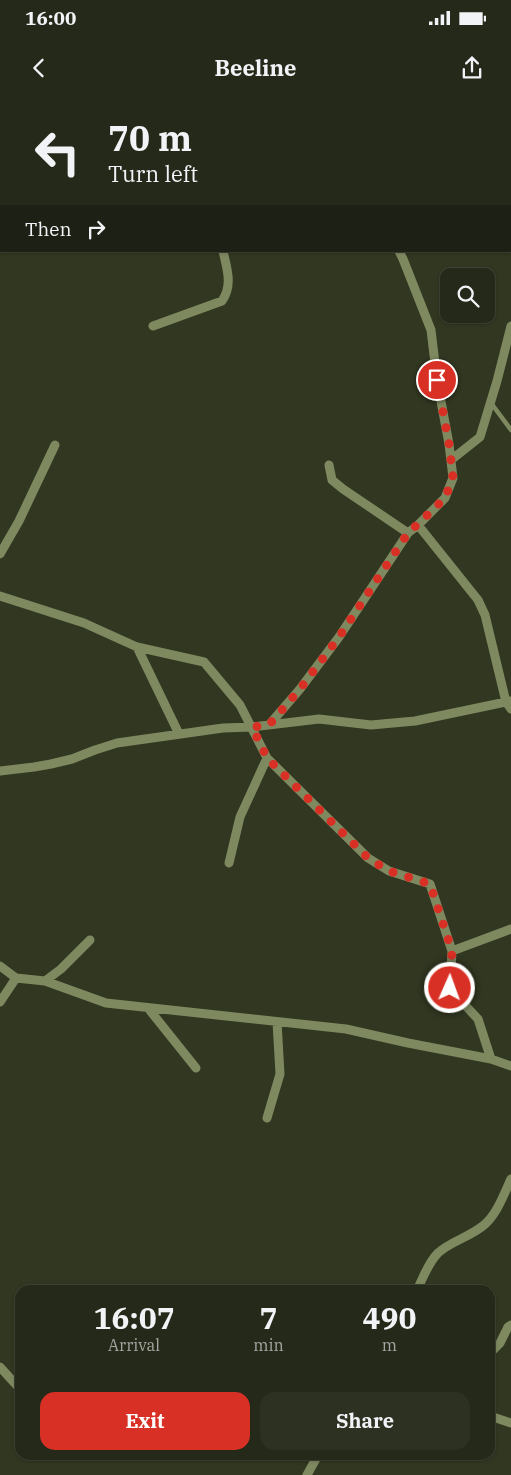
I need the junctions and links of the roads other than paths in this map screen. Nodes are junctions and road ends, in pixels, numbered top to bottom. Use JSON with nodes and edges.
{"nodes":[{"id":1,"x":223,"y":252,"type":"edge"},
{"id":2,"x":399,"y":252,"type":"edge"},
{"id":3,"x":153,"y":326,"type":"dead end"},
{"id":4,"x":511,"y":326,"type":"edge"},
{"id":5,"x":491,"y":402,"type":"junction"},
{"id":6,"x":511,"y":430,"type":"edge"},
{"id":7,"x":56,"y":445,"type":"dead end"},
{"id":8,"x":451,"y":460,"type":"junction"},
{"id":9,"x":329,"y":465,"type":"dead end"},
{"id":10,"x":418,"y":524,"type":"junction"},
{"id":11,"x":408,"y":533,"type":"junction"},
{"id":12,"x":0,"y":554,"type":"edge"},
{"id":13,"x":0,"y":597,"type":"edge"},
{"id":14,"x":137,"y":647,"type":"junction"},
{"id":15,"x":509,"y":704,"type":"edge"},
{"id":16,"x":269,"y":725,"type":"junction"},
{"id":17,"x":252,"y":727,"type":"junction"},
{"id":18,"x":179,"y":734,"type":"junction"},
{"id":19,"x":267,"y":758,"type":"junction"},
{"id":20,"x":0,"y":771,"type":"edge"},
{"id":21,"x":229,"y":863,"type":"dead end"},
{"id":22,"x":511,"y":928,"type":"edge"},
{"id":23,"x":90,"y":940,"type":"dead end"},
{"id":24,"x":452,"y":951,"type":"junction"},
{"id":25,"x":0,"y":966,"type":"edge"},
{"id":26,"x":16,"y":978,"type":"junction"},
{"id":27,"x":45,"y":981,"type":"junction"},
{"id":28,"x":0,"y":1002,"type":"edge"},
{"id":29,"x":148,"y":1008,"type":"junction"},
{"id":30,"x":278,"y":1022,"type":"junction"},
{"id":31,"x":491,"y":1059,"type":"junction"},
{"id":32,"x":511,"y":1066,"type":"edge"},
{"id":33,"x":196,"y":1068,"type":"dead end"},
{"id":34,"x":267,"y":1118,"type":"dead end"},
{"id":35,"x":511,"y":1179,"type":"edge"},
{"id":36,"x":419,"y":1285,"type":"edge"},
{"id":37,"x":511,"y":1325,"type":"edge"},
{"id":38,"x":495,"y":1348,"type":"edge"},
{"id":39,"x":0,"y":1367,"type":"edge"},
{"id":40,"x":15,"y":1384,"type":"edge"},
{"id":41,"x":495,"y":1418,"type":"edge"},
{"id":42,"x":511,"y":1423,"type":"edge"},
{"id":43,"x":315,"y":1460,"type":"edge"},
{"id":44,"x":307,"y":1475,"type":"edge"}],
"edges":[{"from":1,"to":3,"type":"street"},
{"from":2,"to":8,"type":"street"},
{"from":4,"to":5,"type":"street"},
{"from":5,"to":6,"type":"lane"},
{"from":5,"to":8,"type":"street"},
{"from":7,"to":12,"type":"street"},
{"from":8,"to":10,"type":"street"},
{"from":9,"to":11,"type":"street"},
{"from":10,"to":11,"type":"street"},
{"from":10,"to":15,"type":"street"},
{"from":11,"to":16,"type":"street"},
{"from":13,"to":14,"type":"street"},
{"from":14,"to":17,"type":"street"},
{"from":14,"to":18,"type":"street"},
{"from":15,"to":16,"type":"street"},
{"from":16,"to":17,"type":"street"},
{"from":17,"to":18,"type":"street"},
{"from":17,"to":19,"type":"street"},
{"from":18,"to":20,"type":"street"},
{"from":19,"to":21,"type":"street"},
{"from":19,"to":24,"type":"street"},
{"from":22,"to":24,"type":"street"},
{"from":23,"to":27,"type":"street"},
{"from":24,"to":31,"type":"street"},
{"from":25,"to":26,"type":"street"},
{"from":26,"to":27,"type":"street"},
{"from":26,"to":28,"type":"street"},
{"from":27,"to":29,"type":"street"},
{"from":29,"to":30,"type":"street"},
{"from":29,"to":33,"type":"street"},
{"from":30,"to":31,"type":"street"},
{"from":30,"to":34,"type":"street"},
{"from":31,"to":32,"type":"street"},
{"from":35,"to":36,"type":"street"},
{"from":37,"to":38,"type":"street"},
{"from":39,"to":40,"type":"street"},
{"from":41,"to":42,"type":"street"},
{"from":43,"to":44,"type":"street"}]}
